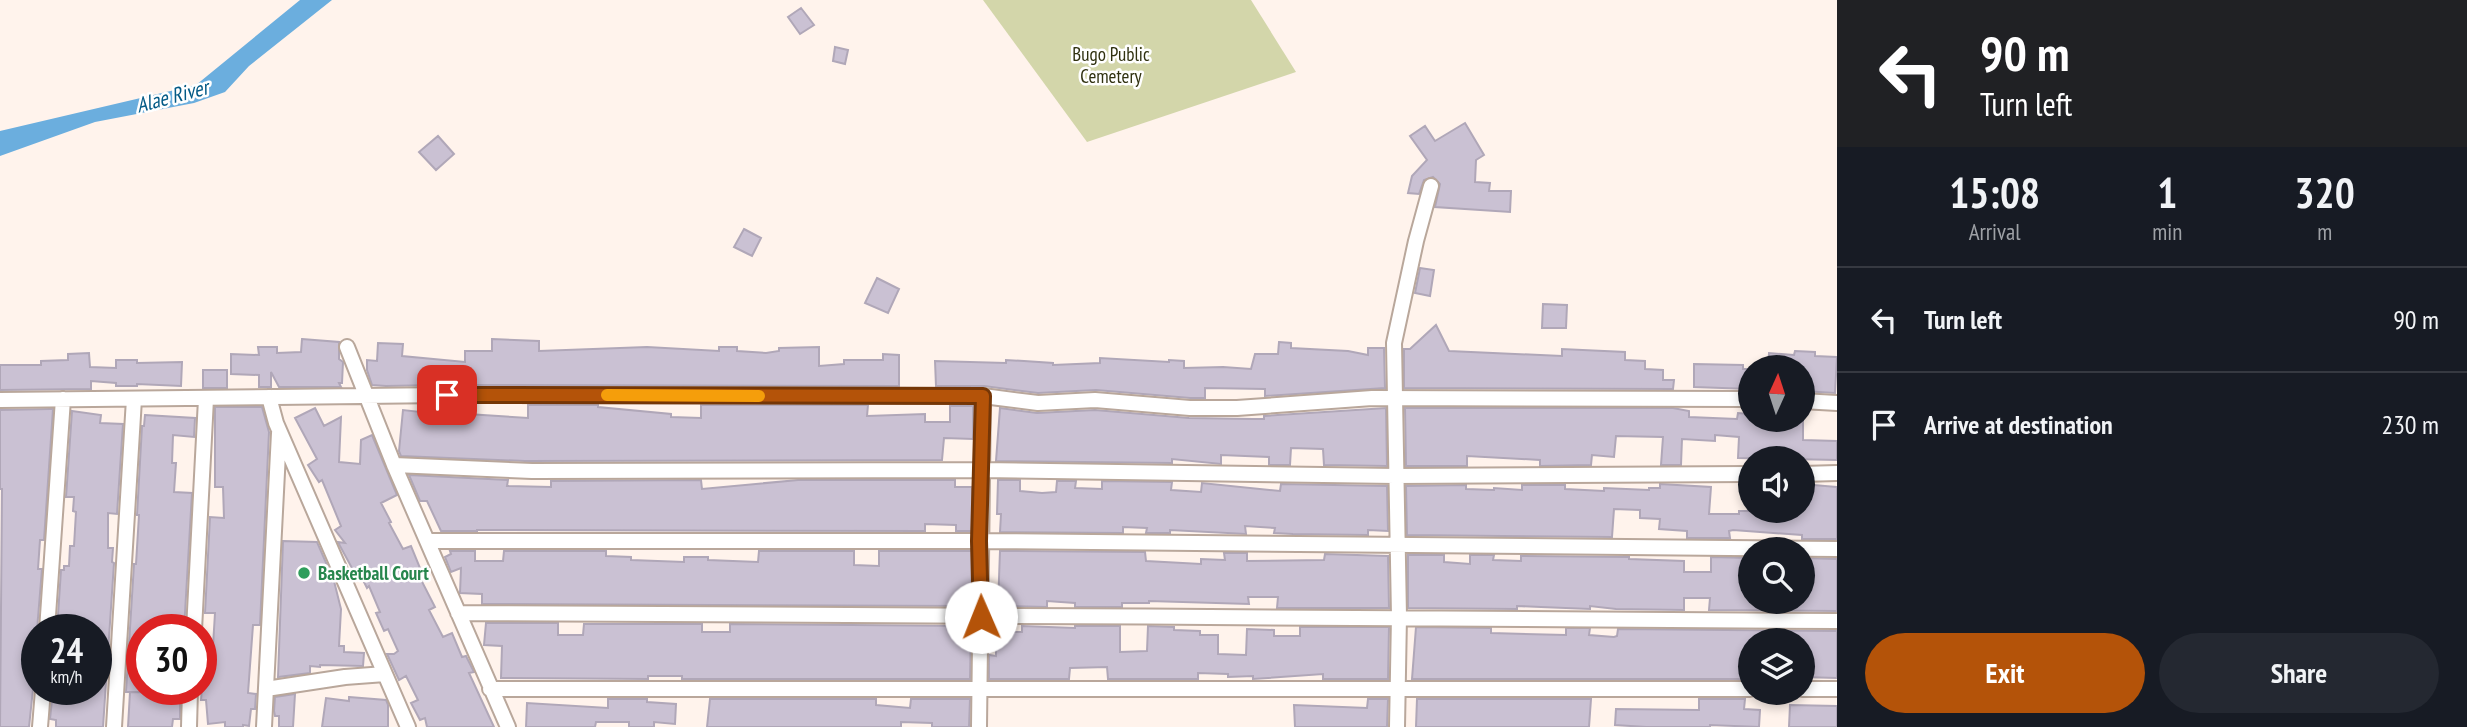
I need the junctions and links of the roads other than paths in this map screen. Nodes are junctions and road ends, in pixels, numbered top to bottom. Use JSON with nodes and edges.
{"nodes":[{"id":1,"x":1431,"y":186,"type":"dead end"},
{"id":2,"x":346,"y":347,"type":"dead end"},
{"id":3,"x":983,"y":396,"type":"junction"},
{"id":4,"x":269,"y":397,"type":"junction"},
{"id":5,"x":366,"y":397,"type":"junction"},
{"id":6,"x":134,"y":399,"type":"junction"},
{"id":7,"x":205,"y":399,"type":"junction"},
{"id":8,"x":1396,"y":399,"type":"junction"},
{"id":9,"x":1738,"y":399,"type":"edge"},
{"id":10,"x":0,"y":400,"type":"edge"},
{"id":11,"x":63,"y":400,"type":"junction"},
{"id":12,"x":1815,"y":402,"type":"edge"},
{"id":13,"x":1837,"y":403,"type":"edge"},
{"id":14,"x":279,"y":428,"type":"junction"},
{"id":15,"x":394,"y":465,"type":"junction"},
{"id":16,"x":982,"y":470,"type":"junction"},
{"id":17,"x":1837,"y":473,"type":"edge"},
{"id":18,"x":1738,"y":474,"type":"edge"},
{"id":19,"x":1815,"y":474,"type":"edge"},
{"id":20,"x":1395,"y":476,"type":"junction"},
{"id":21,"x":429,"y":541,"type":"junction"},
{"id":22,"x":979,"y":541,"type":"junction"},
{"id":23,"x":1397,"y":544,"type":"junction"},
{"id":24,"x":1837,"y":549,"type":"edge"},
{"id":25,"x":458,"y":613,"type":"junction"},
{"id":26,"x":48,"y":614,"type":"edge"},
{"id":27,"x":195,"y":614,"type":"edge"},
{"id":28,"x":1399,"y":616,"type":"junction"},
{"id":29,"x":981,"y":617,"type":"junction"},
{"id":30,"x":1837,"y":621,"type":"edge"},
{"id":31,"x":385,"y":674,"type":"junction"},
{"id":32,"x":1398,"y":688,"type":"junction"},
{"id":33,"x":266,"y":689,"type":"junction"},
{"id":34,"x":491,"y":689,"type":"junction"},
{"id":35,"x":1738,"y":689,"type":"edge"},
{"id":36,"x":1815,"y":689,"type":"edge"},
{"id":37,"x":1837,"y":689,"type":"edge"},
{"id":38,"x":980,"y":690,"type":"junction"},
{"id":39,"x":42,"y":705,"type":"edge"},
{"id":40,"x":189,"y":705,"type":"edge"},
{"id":41,"x":40,"y":727,"type":"edge"},
{"id":42,"x":114,"y":727,"type":"edge"},
{"id":43,"x":188,"y":727,"type":"edge"},
{"id":44,"x":264,"y":727,"type":"edge"},
{"id":45,"x":408,"y":727,"type":"edge"},
{"id":46,"x":508,"y":727,"type":"edge"},
{"id":47,"x":979,"y":727,"type":"edge"},
{"id":48,"x":1397,"y":727,"type":"edge"}],
"edges":[{"from":1,"to":8,"type":"street"},
{"from":2,"to":5,"type":"street"},
{"from":3,"to":5,"type":"street"},
{"from":3,"to":8,"type":"street"},
{"from":3,"to":16,"type":"street"},
{"from":4,"to":5,"type":"street"},
{"from":4,"to":7,"type":"street"},
{"from":4,"to":14,"type":"street"},
{"from":5,"to":15,"type":"street"},
{"from":6,"to":7,"type":"street"},
{"from":6,"to":11,"type":"street"},
{"from":6,"to":42,"type":"street"},
{"from":7,"to":27,"type":"street"},
{"from":8,"to":9,"type":"street"},
{"from":8,"to":20,"type":"street"},
{"from":10,"to":11,"type":"street"},
{"from":11,"to":26,"type":"street"},
{"from":12,"to":13,"type":"street"},
{"from":14,"to":31,"type":"street"},
{"from":14,"to":33,"type":"street"},
{"from":15,"to":16,"type":"street"},
{"from":15,"to":21,"type":"street"},
{"from":16,"to":20,"type":"street"},
{"from":16,"to":22,"type":"street"},
{"from":17,"to":19,"type":"street"},
{"from":18,"to":20,"type":"street"},
{"from":20,"to":23,"type":"street"},
{"from":21,"to":22,"type":"street"},
{"from":21,"to":25,"type":"street"},
{"from":22,"to":23,"type":"street"},
{"from":22,"to":29,"type":"street"},
{"from":23,"to":24,"type":"street"},
{"from":23,"to":28,"type":"street"},
{"from":25,"to":29,"type":"street"},
{"from":25,"to":34,"type":"street"},
{"from":28,"to":29,"type":"street"},
{"from":28,"to":30,"type":"street"},
{"from":28,"to":32,"type":"street"},
{"from":29,"to":38,"type":"street"},
{"from":31,"to":33,"type":"street"},
{"from":31,"to":45,"type":"street"},
{"from":32,"to":35,"type":"street"},
{"from":32,"to":38,"type":"street"},
{"from":32,"to":48,"type":"street"},
{"from":33,"to":44,"type":"street"},
{"from":34,"to":38,"type":"street"},
{"from":34,"to":46,"type":"street"},
{"from":36,"to":37,"type":"street"},
{"from":38,"to":47,"type":"street"},
{"from":39,"to":41,"type":"street"},
{"from":40,"to":43,"type":"street"}]}
